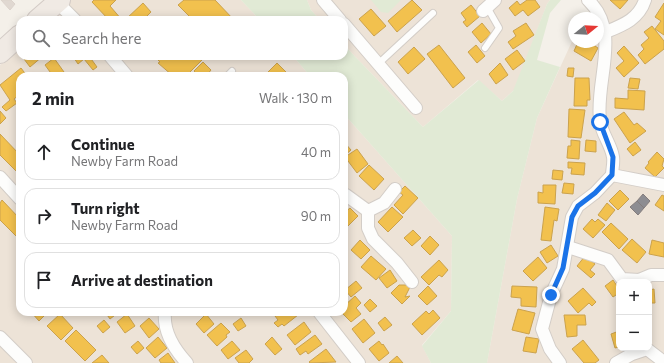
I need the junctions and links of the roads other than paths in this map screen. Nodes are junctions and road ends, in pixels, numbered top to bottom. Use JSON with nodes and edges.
{"nodes":[{"id":1,"x":323,"y":0,"type":"edge"},
{"id":2,"x":588,"y":0,"type":"edge"},
{"id":3,"x":645,"y":0,"type":"edge"},
{"id":4,"x":489,"y":6,"type":"edge"},
{"id":5,"x":50,"y":7,"type":"edge"},
{"id":6,"x":433,"y":13,"type":"dead end"},
{"id":7,"x":67,"y":16,"type":"edge"},
{"id":8,"x":337,"y":16,"type":"edge"},
{"id":9,"x":348,"y":29,"type":"edge"},
{"id":10,"x":606,"y":32,"type":"junction"},
{"id":11,"x":485,"y":48,"type":"dead end"},
{"id":12,"x":113,"y":60,"type":"edge"},
{"id":13,"x":378,"y":64,"type":"junction"},
{"id":14,"x":122,"y":72,"type":"edge"},
{"id":15,"x":416,"y":108,"type":"dead end"},
{"id":16,"x":612,"y":175,"type":"junction"},
{"id":17,"x":0,"y":177,"type":"edge"},
{"id":18,"x":664,"y":185,"type":"edge"},
{"id":19,"x":395,"y":189,"type":"dead end"},
{"id":20,"x":16,"y":195,"type":"edge"},
{"id":21,"x":348,"y":196,"type":"edge"},
{"id":22,"x":368,"y":211,"type":"junction"},
{"id":23,"x":568,"y":247,"type":"junction"},
{"id":24,"x":664,"y":275,"type":"edge"},
{"id":25,"x":412,"y":282,"type":"dead end"},
{"id":26,"x":164,"y":316,"type":"edge"},
{"id":27,"x":322,"y":316,"type":"edge"},
{"id":28,"x":0,"y":337,"type":"edge"},
{"id":29,"x":664,"y":362,"type":"edge"},
{"id":30,"x":26,"y":363,"type":"edge"},
{"id":31,"x":187,"y":363,"type":"edge"},
{"id":32,"x":359,"y":363,"type":"edge"},
{"id":33,"x":560,"y":363,"type":"edge"},
{"id":34,"x":616,"y":363,"type":"edge"}],
"edges":[{"from":1,"to":8,"type":"street"},
{"from":2,"to":10,"type":"street"},
{"from":3,"to":10,"type":"street"},
{"from":4,"to":11,"type":"lane"},
{"from":5,"to":7,"type":"street"},
{"from":6,"to":13,"type":"lane"},
{"from":9,"to":13,"type":"street"},
{"from":10,"to":16,"type":"street"},
{"from":12,"to":14,"type":"street"},
{"from":13,"to":15,"type":"street"},
{"from":16,"to":18,"type":"street"},
{"from":16,"to":23,"type":"street"},
{"from":17,"to":20,"type":"street"},
{"from":19,"to":22,"type":"street"},
{"from":21,"to":22,"type":"street"},
{"from":22,"to":25,"type":"street"},
{"from":23,"to":24,"type":"street"},
{"from":23,"to":33,"type":"street"},
{"from":26,"to":31,"type":"street"},
{"from":27,"to":32,"type":"street"},
{"from":28,"to":30,"type":"street"},
{"from":29,"to":34,"type":"street"}]}
